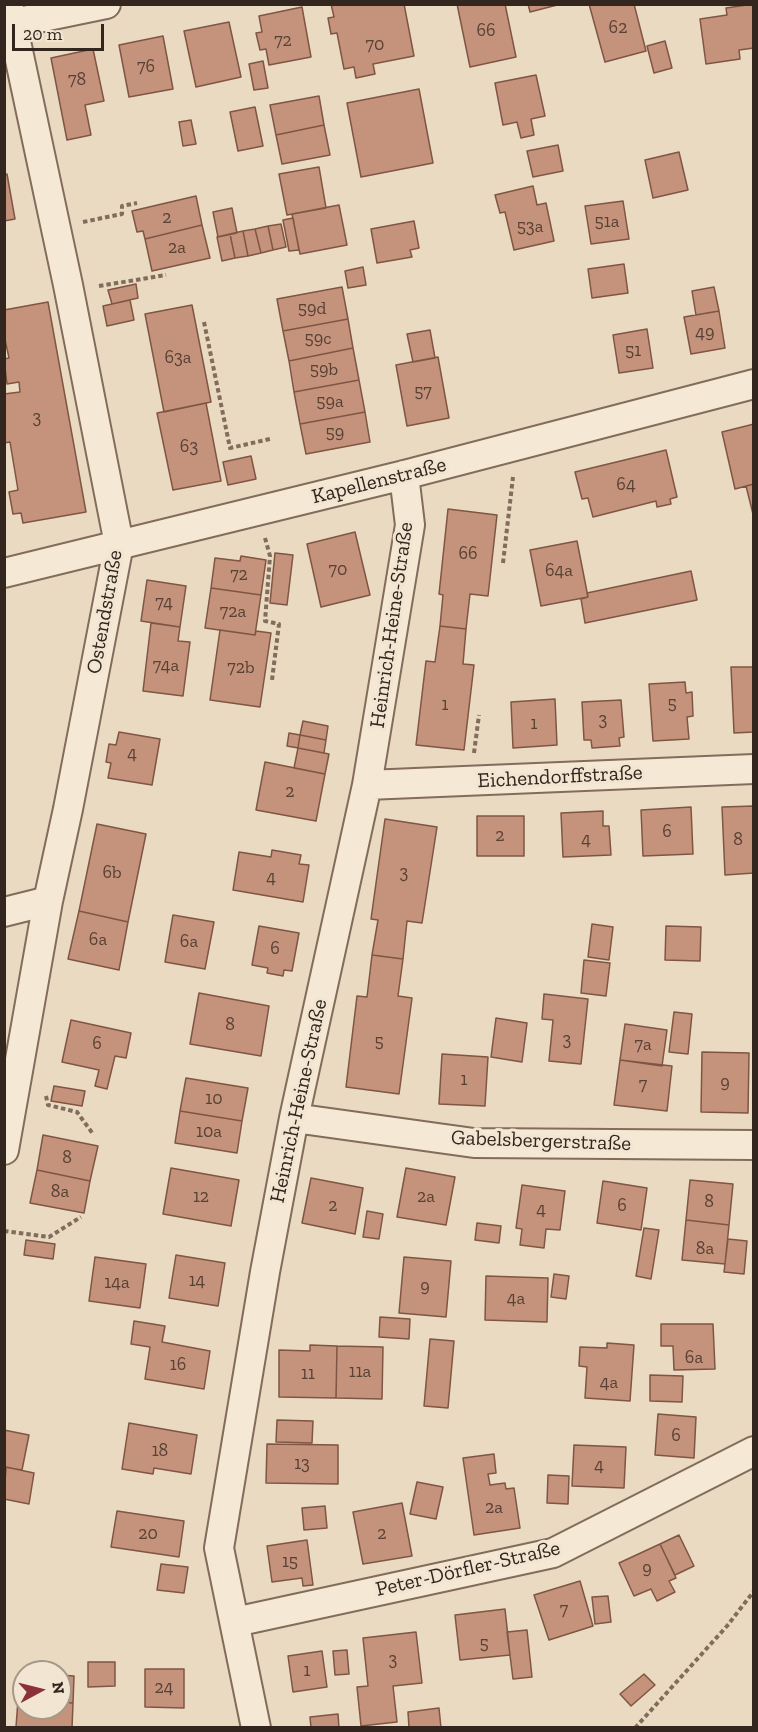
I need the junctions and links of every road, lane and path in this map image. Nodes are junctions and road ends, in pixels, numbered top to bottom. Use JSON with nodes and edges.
{"nodes":[{"id":1,"x":106,"y":4,"type":"edge"},
{"id":2,"x":8,"y":18,"type":"edge"},
{"id":3,"x":137,"y":203,"type":"dead end"},
{"id":4,"x":56,"y":228,"type":"junction"},
{"id":5,"x":166,"y":275,"type":"dead end"},
{"id":6,"x":69,"y":292,"type":"junction"},
{"id":7,"x":204,"y":322,"type":"dead end"},
{"id":8,"x":753,"y":384,"type":"edge"},
{"id":9,"x":270,"y":439,"type":"dead end"},
{"id":10,"x":517,"y":446,"type":"junction"},
{"id":11,"x":404,"y":475,"type":"junction"},
{"id":12,"x":257,"y":511,"type":"junction"},
{"id":13,"x":119,"y":544,"type":"junction"},
{"id":14,"x":503,"y":562,"type":"dead end"},
{"id":15,"x":4,"y":573,"type":"edge"},
{"id":16,"x":272,"y":680,"type":"dead end"},
{"id":17,"x":479,"y":715,"type":"dead end"},
{"id":18,"x":753,"y":769,"type":"edge"},
{"id":19,"x":471,"y":781,"type":"junction"},
{"id":20,"x":367,"y":785,"type":"junction"},
{"id":21,"x":48,"y":901,"type":"junction"},
{"id":22,"x":4,"y":912,"type":"edge"},
{"id":23,"x":46,"y":1096,"type":"dead end"},
{"id":24,"x":294,"y":1118,"type":"junction"},
{"id":25,"x":93,"y":1134,"type":"dead end"},
{"id":26,"x":753,"y":1145,"type":"edge"},
{"id":27,"x":4,"y":1150,"type":"edge"},
{"id":28,"x":81,"y":1217,"type":"dead end"},
{"id":29,"x":4,"y":1231,"type":"edge"},
{"id":30,"x":753,"y":1451,"type":"edge"},
{"id":31,"x":753,"y":1591,"type":"edge"},
{"id":32,"x":235,"y":1622,"type":"junction"},
{"id":33,"x":256,"y":1728,"type":"edge"},
{"id":34,"x":635,"y":1728,"type":"edge"}],
"edges":[{"from":1,"to":2,"type":"street"},
{"from":2,"to":4,"type":"street","name":"Ostendstraße"},
{"from":3,"to":4,"type":"path"},
{"from":4,"to":6,"type":"street","name":"Ostendstraße"},
{"from":5,"to":6,"type":"path"},
{"from":6,"to":13,"type":"street","name":"Ostendstraße"},
{"from":7,"to":9,"type":"path"},
{"from":8,"to":10,"type":"street","name":"Kapellenstraße"},
{"from":10,"to":11,"type":"street","name":"Kapellenstraße"},
{"from":10,"to":14,"type":"path"},
{"from":11,"to":12,"type":"street","name":"Kapellenstraße"},
{"from":11,"to":20,"type":"street","name":"Heinrich-Heine-Straße"},
{"from":12,"to":13,"type":"street","name":"Kapellenstraße"},
{"from":12,"to":16,"type":"path"},
{"from":13,"to":15,"type":"street","name":"Kapellenstraße"},
{"from":13,"to":21,"type":"street","name":"Ostendstraße"},
{"from":17,"to":19,"type":"path"},
{"from":18,"to":19,"type":"street","name":"Eichendorffstraße"},
{"from":19,"to":20,"type":"street","name":"Eichendorffstraße"},
{"from":20,"to":24,"type":"street","name":"Heinrich-Heine-Straße"},
{"from":21,"to":22,"type":"street"},
{"from":21,"to":27,"type":"street","name":"Ostendstraße"},
{"from":23,"to":25,"type":"path"},
{"from":24,"to":26,"type":"street","name":"Gabelsbergerstraße"},
{"from":24,"to":32,"type":"street","name":"Heinrich-Heine-Straße"},
{"from":28,"to":29,"type":"path"},
{"from":30,"to":32,"type":"street","name":"Peter-Dörfler-Straße"},
{"from":31,"to":34,"type":"path"},
{"from":32,"to":33,"type":"street","name":"Heinrich-Heine-Straße"}]}
